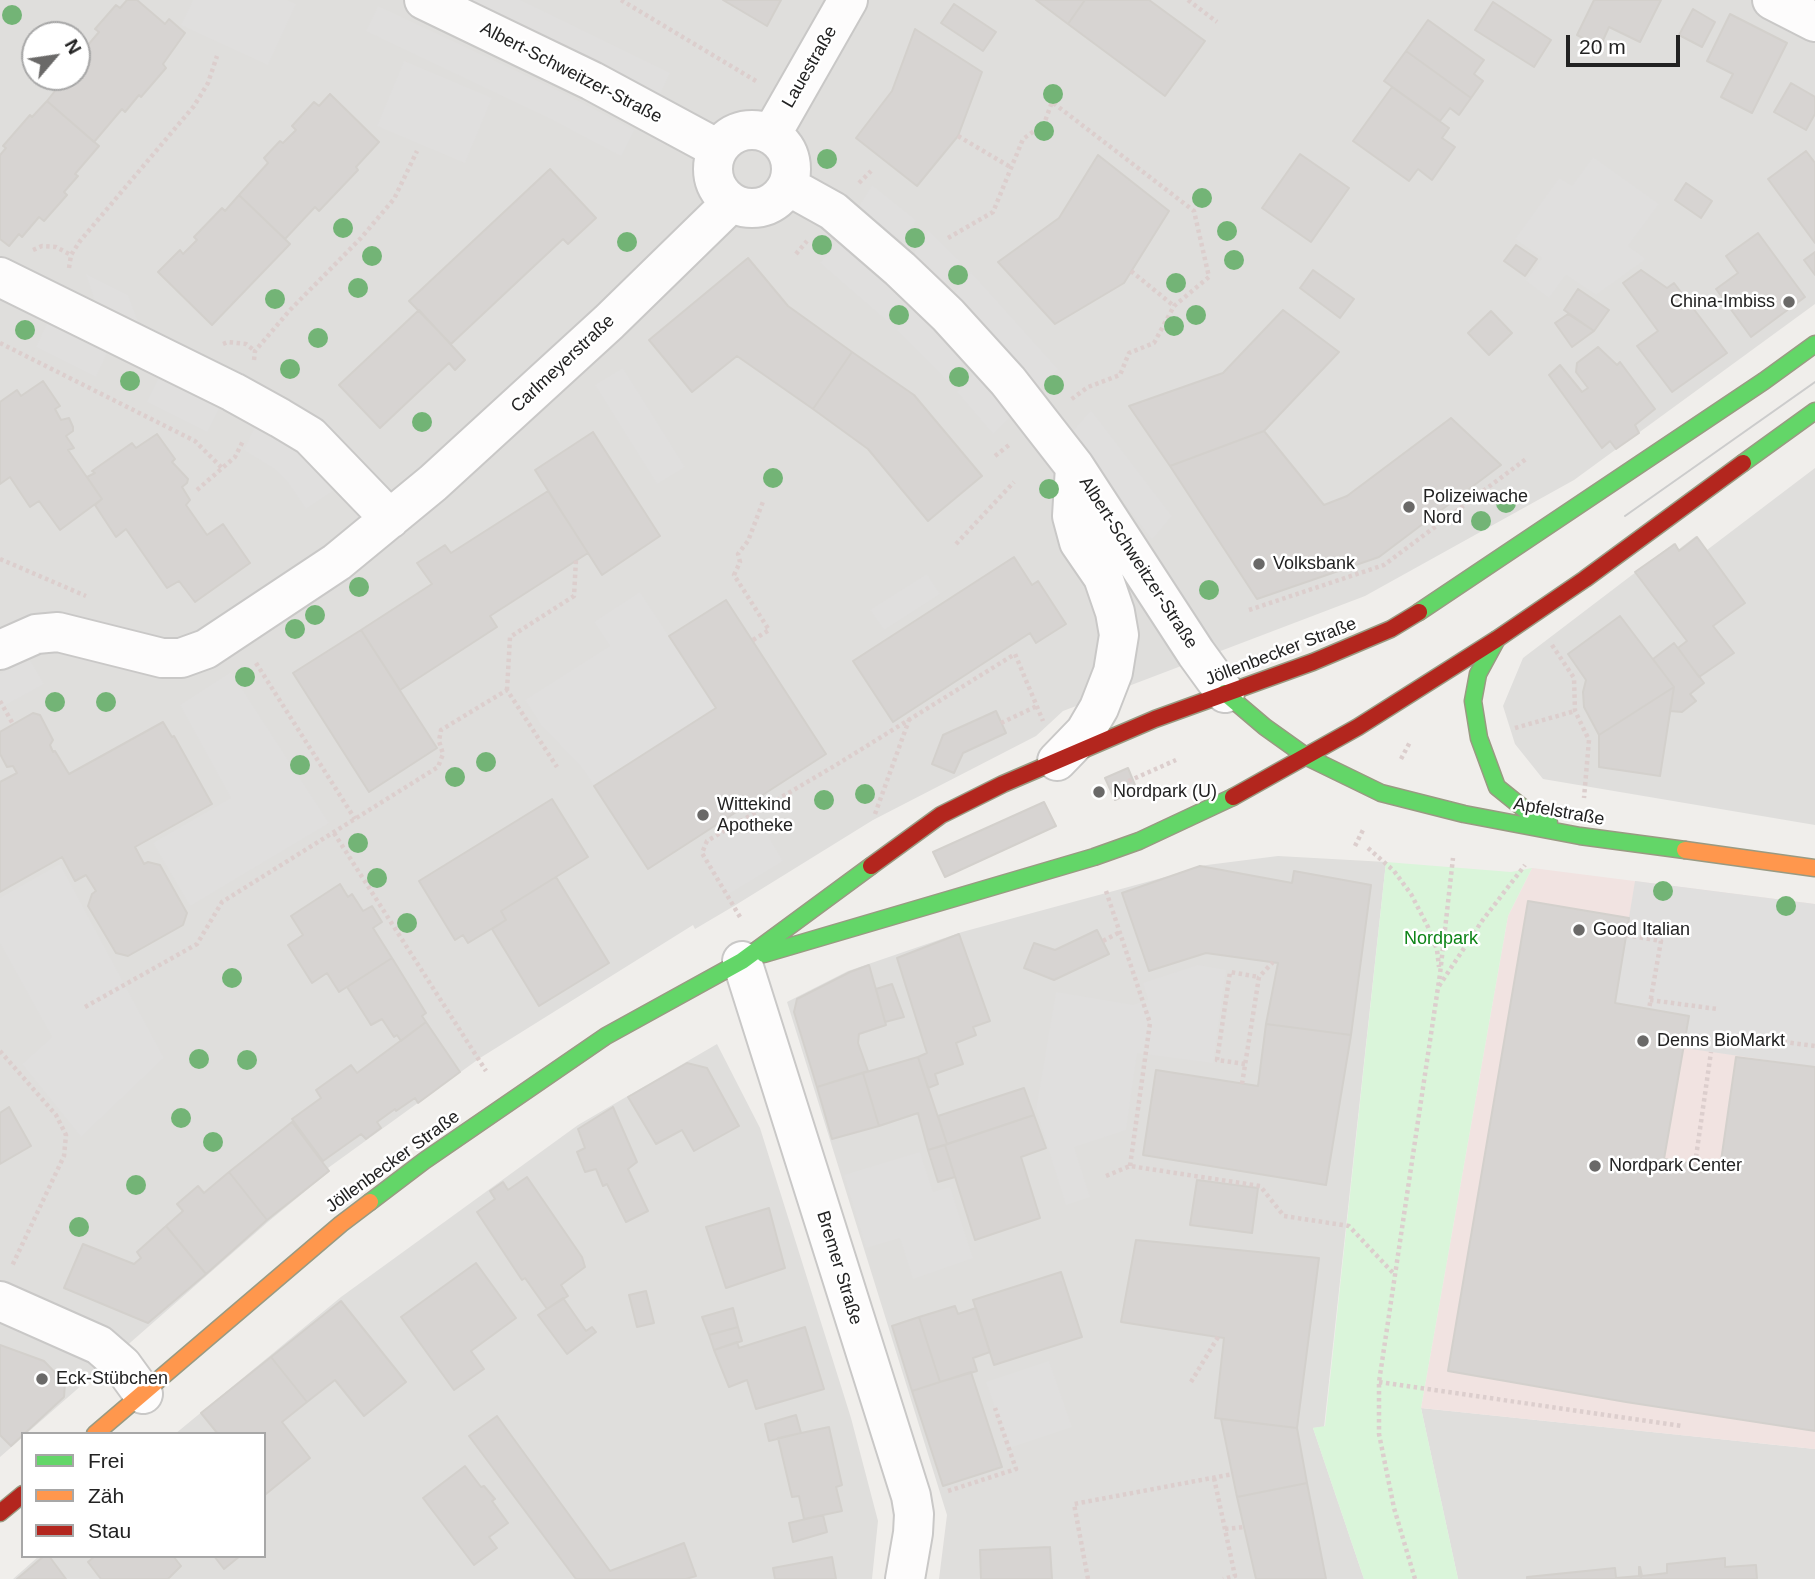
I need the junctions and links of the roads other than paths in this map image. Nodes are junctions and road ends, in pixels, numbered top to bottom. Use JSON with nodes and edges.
{"nodes":[{"id":1,"x":424,"y":0,"type":"edge"},
{"id":2,"x":848,"y":0,"type":"edge"},
{"id":3,"x":1772,"y":0,"type":"edge"},
{"id":4,"x":1815,"y":22,"type":"edge"},
{"id":5,"x":771,"y":135,"type":"junction"},
{"id":6,"x":718,"y":149,"type":"junction"},
{"id":7,"x":788,"y":186,"type":"junction"},
{"id":8,"x":730,"y":203,"type":"junction"},
{"id":9,"x":0,"y":277,"type":"edge"},
{"id":10,"x":1815,"y":344,"type":"edge"},
{"id":11,"x":1815,"y":411,"type":"edge"},
{"id":12,"x":1075,"y":467,"type":"junction"},
{"id":13,"x":390,"y":519,"type":"junction"},
{"id":14,"x":1497,"y":639,"type":"junction"},
{"id":15,"x":0,"y":650,"type":"edge"},
{"id":16,"x":1225,"y":693,"type":"junction"},
{"id":17,"x":1307,"y":757,"type":"junction"},
{"id":18,"x":1057,"y":761,"type":"junction"},
{"id":19,"x":1580,"y":836,"type":"junction"},
{"id":20,"x":1815,"y":868,"type":"edge"},
{"id":21,"x":742,"y":961,"type":"junction"},
{"id":22,"x":6,"y":1284,"type":"edge"},
{"id":23,"x":143,"y":1394,"type":"junction"},
{"id":24,"x":97,"y":1432,"type":"edge"},
{"id":25,"x":21,"y":1496,"type":"edge"},
{"id":26,"x":0,"y":1513,"type":"edge"},
{"id":27,"x":905,"y":1579,"type":"edge"}],
"edges":[{"from":1,"to":6,"type":"street","name":"Albert-Schweitzer-Straße"},
{"from":2,"to":5,"type":"street","name":"Lauestraße"},
{"from":3,"to":4,"type":"street"},
{"from":5,"to":6,"type":"street"},
{"from":5,"to":7,"type":"street"},
{"from":6,"to":8,"type":"street"},
{"from":7,"to":8,"type":"street"},
{"from":7,"to":12,"type":"street","name":"Albert-Schweitzer-Straße"},
{"from":8,"to":13,"type":"street","name":"Carlmeyerstraße"},
{"from":9,"to":13,"type":"street"},
{"from":10,"to":16,"type":"main road","name":"Jöllenbecker Straße"},
{"from":11,"to":14,"type":"main road","name":"Jöllenbecker Straße"},
{"from":12,"to":16,"type":"street","name":"Albert-Schweitzer-Straße"},
{"from":12,"to":18,"type":"street","name":"Albert-Schweitzer-Straße"},
{"from":13,"to":15,"type":"street","name":"Carlmeyerstraße"},
{"from":14,"to":17,"type":"main road","name":"Jöllenbecker Straße"},
{"from":14,"to":19,"type":"main road"},
{"from":16,"to":17,"type":"main road","name":"Apfelstraße"},
{"from":16,"to":18,"type":"main road","name":"Jöllenbecker Straße"},
{"from":17,"to":19,"type":"main road","name":"Apfelstraße"},
{"from":17,"to":21,"type":"main road","name":"Jöllenbecker Straße"},
{"from":18,"to":21,"type":"main road","name":"Jöllenbecker Straße"},
{"from":19,"to":20,"type":"main road","name":"Apfelstraße"},
{"from":21,"to":23,"type":"main road","name":"Jöllenbecker Straße"},
{"from":21,"to":27,"type":"street","name":"Bremer Straße"},
{"from":22,"to":23,"type":"street"},
{"from":23,"to":24,"type":"main road","name":"Jöllenbecker Straße"},
{"from":25,"to":26,"type":"main road"}]}
